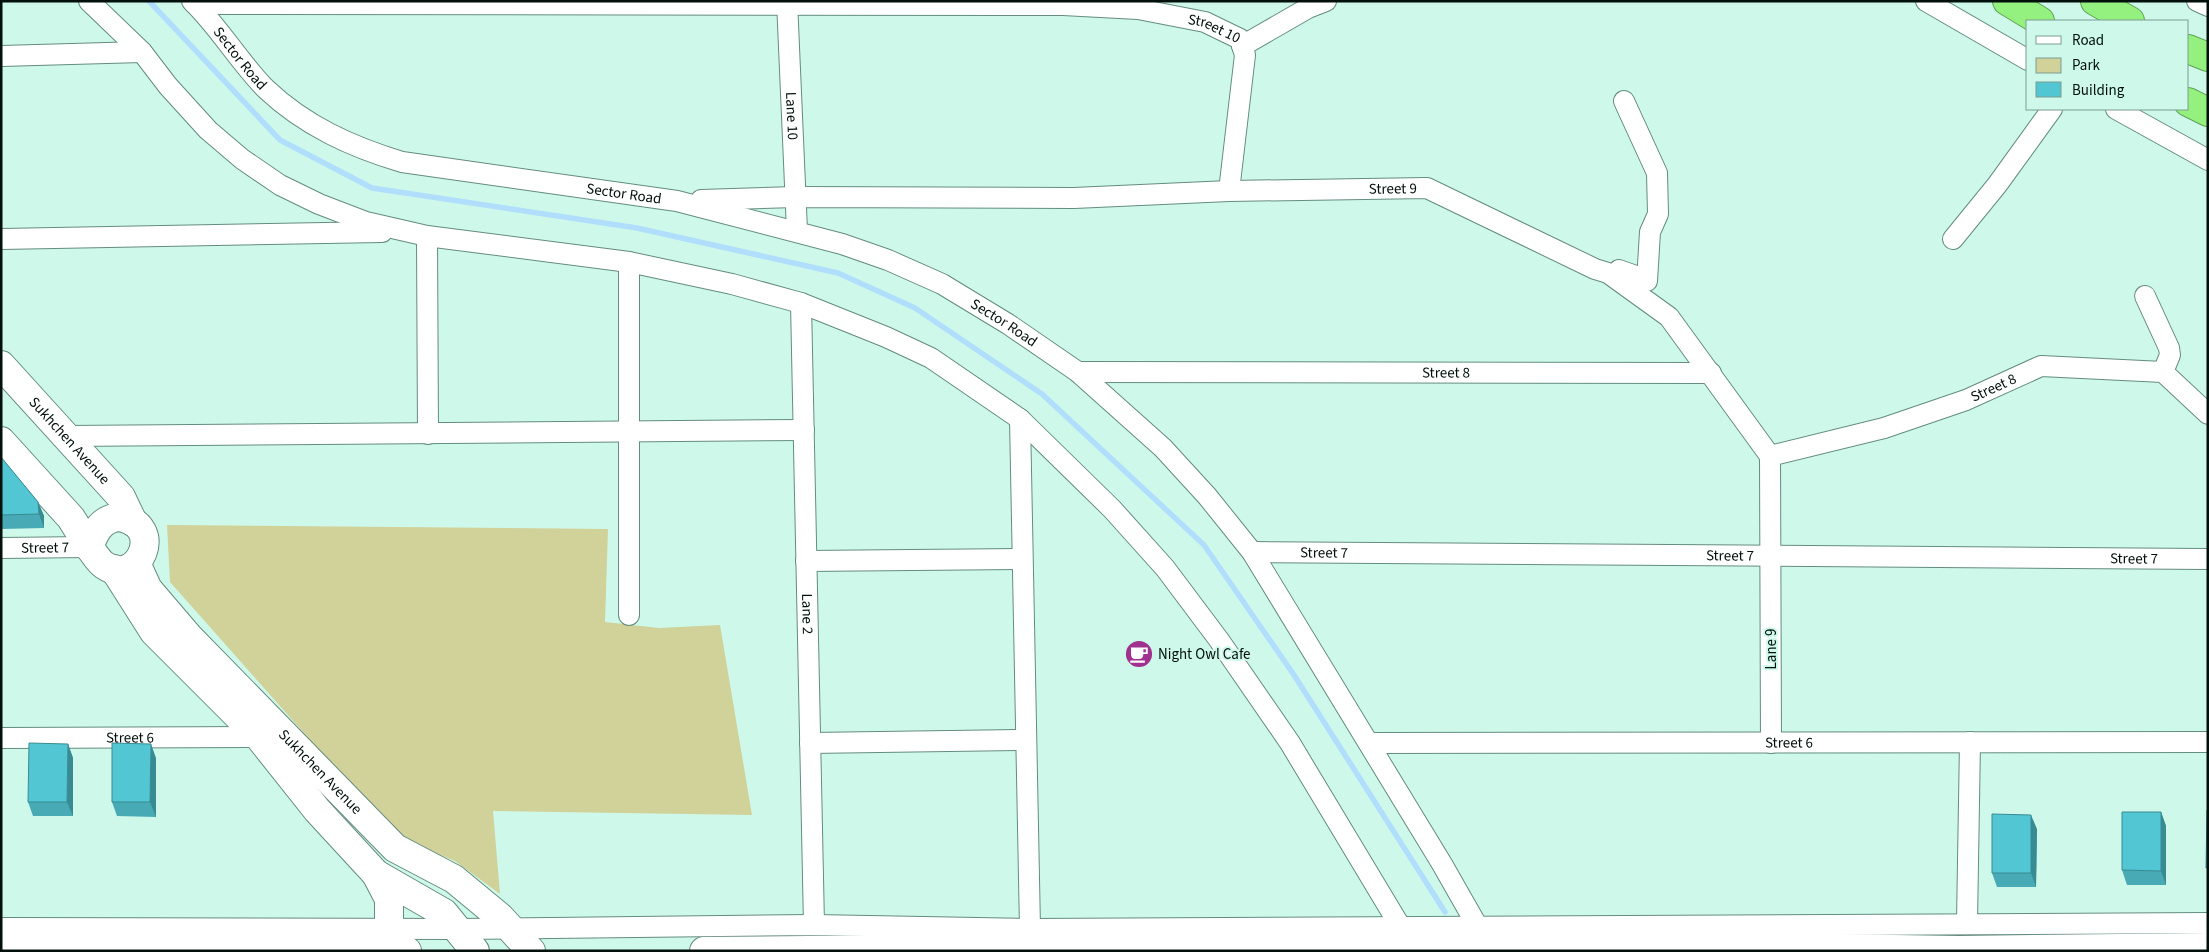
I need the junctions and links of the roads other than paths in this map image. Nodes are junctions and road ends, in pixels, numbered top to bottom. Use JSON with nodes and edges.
{"nodes":[{"id":1,"x":89,"y":1,"type":"edge"},
{"id":2,"x":1326,"y":1,"type":"edge"},
{"id":3,"x":1926,"y":1,"type":"edge"},
{"id":4,"x":2007,"y":1,"type":"edge"},
{"id":5,"x":2095,"y":1,"type":"edge"},
{"id":6,"x":2197,"y":1,"type":"edge"},
{"id":7,"x":787,"y":2,"type":"edge"},
{"id":8,"x":194,"y":3,"type":"edge"},
{"id":9,"x":908,"y":3,"type":"edge"},
{"id":10,"x":2208,"y":6,"type":"edge"},
{"id":11,"x":2038,"y":20,"type":"edge"},
{"id":12,"x":2128,"y":20,"type":"edge"},
{"id":13,"x":1242,"y":46,"type":"junction"},
{"id":14,"x":2189,"y":49,"type":"edge"},
{"id":15,"x":142,"y":52,"type":"junction"},
{"id":16,"x":1,"y":56,"type":"edge"},
{"id":17,"x":2208,"y":57,"type":"edge"},
{"id":18,"x":2026,"y":59,"type":"edge"},
{"id":19,"x":1624,"y":101,"type":"dead end"},
{"id":20,"x":2189,"y":102,"type":"edge"},
{"id":21,"x":2051,"y":110,"type":"edge"},
{"id":22,"x":2118,"y":110,"type":"edge"},
{"id":23,"x":2208,"y":112,"type":"edge"},
{"id":24,"x":2208,"y":160,"type":"edge"},
{"id":25,"x":1229,"y":191,"type":"junction"},
{"id":26,"x":795,"y":197,"type":"junction"},
{"id":27,"x":677,"y":201,"type":"junction"},
{"id":28,"x":404,"y":231,"type":"junction"},
{"id":29,"x":797,"y":231,"type":"junction"},
{"id":30,"x":427,"y":236,"type":"junction"},
{"id":31,"x":1953,"y":239,"type":"dead end"},
{"id":32,"x":1,"y":240,"type":"edge"},
{"id":33,"x":629,"y":262,"type":"junction"},
{"id":34,"x":1608,"y":273,"type":"junction"},
{"id":35,"x":2145,"y":296,"type":"dead end"},
{"id":36,"x":801,"y":303,"type":"junction"},
{"id":37,"x":1,"y":365,"type":"edge"},
{"id":38,"x":1078,"y":372,"type":"junction"},
{"id":39,"x":2163,"y":372,"type":"junction"},
{"id":40,"x":1710,"y":373,"type":"junction"},
{"id":41,"x":2208,"y":414,"type":"edge"},
{"id":42,"x":1020,"y":419,"type":"junction"},
{"id":43,"x":804,"y":430,"type":"junction"},
{"id":44,"x":629,"y":432,"type":"junction"},
{"id":45,"x":428,"y":434,"type":"junction"},
{"id":46,"x":66,"y":436,"type":"junction"},
{"id":47,"x":1,"y":441,"type":"edge"},
{"id":48,"x":1770,"y":456,"type":"junction"},
{"id":49,"x":133,"y":522,"type":"junction"},
{"id":50,"x":89,"y":547,"type":"junction"},
{"id":51,"x":1,"y":548,"type":"edge"},
{"id":52,"x":1252,"y":552,"type":"junction"},
{"id":53,"x":1771,"y":556,"type":"junction"},
{"id":54,"x":1022,"y":559,"type":"junction"},
{"id":55,"x":2208,"y":559,"type":"edge"},
{"id":56,"x":806,"y":561,"type":"junction"},
{"id":57,"x":125,"y":566,"type":"junction"},
{"id":58,"x":629,"y":616,"type":"dead end"},
{"id":59,"x":260,"y":737,"type":"junction"},
{"id":60,"x":1,"y":738,"type":"edge"},
{"id":61,"x":1026,"y":740,"type":"junction"},
{"id":62,"x":1970,"y":742,"type":"junction"},
{"id":63,"x":2208,"y":742,"type":"edge"},
{"id":64,"x":810,"y":743,"type":"junction"},
{"id":65,"x":1370,"y":743,"type":"junction"},
{"id":66,"x":1771,"y":743,"type":"junction"},
{"id":67,"x":376,"y":874,"type":"junction"},
{"id":68,"x":1967,"y":922,"type":"junction"},
{"id":69,"x":2208,"y":922,"type":"edge"},
{"id":70,"x":814,"y":925,"type":"junction"},
{"id":71,"x":1,"y":928,"type":"edge"},
{"id":72,"x":389,"y":928,"type":"junction"},
{"id":73,"x":459,"y":928,"type":"junction"},
{"id":74,"x":509,"y":928,"type":"junction"},
{"id":75,"x":1030,"y":929,"type":"junction"},
{"id":76,"x":2107,"y":935,"type":"junction"},
{"id":77,"x":748,"y":939,"type":"edge"},
{"id":78,"x":1486,"y":940,"type":"edge"},
{"id":79,"x":1409,"y":941,"type":"edge"},
{"id":80,"x":2208,"y":947,"type":"edge"},
{"id":81,"x":1,"y":950,"type":"edge"},
{"id":82,"x":407,"y":951,"type":"edge"},
{"id":83,"x":475,"y":951,"type":"edge"},
{"id":84,"x":531,"y":951,"type":"edge"},
{"id":85,"x":704,"y":951,"type":"edge"}],
"edges":[{"from":1,"to":15,"type":"street"},
{"from":2,"to":13,"type":"street"},
{"from":3,"to":18,"type":"street"},
{"from":4,"to":11,"type":"highway"},
{"from":5,"to":12,"type":"highway"},
{"from":6,"to":10,"type":"street"},
{"from":7,"to":8,"type":"street","name":"Street 10"},
{"from":7,"to":9,"type":"street","name":"Street 10"},
{"from":7,"to":26,"type":"street","name":"Lane 10"},
{"from":8,"to":27,"type":"street","name":"Sector Road"},
{"from":9,"to":13,"type":"street","name":"Street 10"},
{"from":13,"to":25,"type":"street","name":"Street 10"},
{"from":14,"to":17,"type":"highway"},
{"from":15,"to":16,"type":"street"},
{"from":15,"to":28,"type":"street"},
{"from":19,"to":34,"type":"street"},
{"from":20,"to":23,"type":"highway"},
{"from":21,"to":31,"type":"street"},
{"from":22,"to":24,"type":"street"},
{"from":25,"to":26,"type":"street","name":"Street 9"},
{"from":25,"to":34,"type":"street","name":"Street 9"},
{"from":26,"to":27,"type":"street","name":"Street 9"},
{"from":26,"to":29,"type":"street","name":"Lane 10"},
{"from":27,"to":29,"type":"street","name":"Sector Road"},
{"from":28,"to":30,"type":"street"},
{"from":28,"to":32,"type":"street"},
{"from":29,"to":38,"type":"street","name":"Sector Road"},
{"from":30,"to":33,"type":"street"},
{"from":30,"to":45,"type":"street"},
{"from":33,"to":36,"type":"street"},
{"from":33,"to":44,"type":"street"},
{"from":34,"to":40,"type":"street","name":"Street 9"},
{"from":35,"to":39,"type":"street"},
{"from":36,"to":42,"type":"street"},
{"from":36,"to":43,"type":"street","name":"Lane 2"},
{"from":37,"to":46,"type":"street","name":"Sukhchen Avenue"},
{"from":38,"to":40,"type":"street","name":"Street 8"},
{"from":38,"to":52,"type":"street","name":"Sector Road"},
{"from":39,"to":41,"type":"street"},
{"from":39,"to":48,"type":"street","name":"Street 8"},
{"from":40,"to":48,"type":"street"},
{"from":42,"to":54,"type":"street"},
{"from":42,"to":79,"type":"street"},
{"from":43,"to":44,"type":"street"},
{"from":43,"to":56,"type":"street","name":"Lane 2"},
{"from":44,"to":45,"type":"street"},
{"from":44,"to":58,"type":"street"},
{"from":45,"to":46,"type":"street"},
{"from":46,"to":49,"type":"street","name":"Sukhchen Avenue"},
{"from":47,"to":50,"type":"street","name":"Sukhchen Avenue"},
{"from":48,"to":53,"type":"street"},
{"from":49,"to":50,"type":"street"},
{"from":49,"to":57,"type":"street","name":"Sukhchen Avenue"},
{"from":50,"to":51,"type":"street","name":"Street 7"},
{"from":50,"to":57,"type":"street","name":"Sukhchen Avenue"},
{"from":52,"to":53,"type":"street","name":"Street 7"},
{"from":52,"to":65,"type":"street","name":"Sector Road"},
{"from":53,"to":55,"type":"street","name":"Street 7"},
{"from":53,"to":66,"type":"street","name":"Lane 9"},
{"from":54,"to":56,"type":"street"},
{"from":54,"to":61,"type":"street"},
{"from":56,"to":64,"type":"street","name":"Lane 2"},
{"from":57,"to":59,"type":"street","name":"Sukhchen Avenue"},
{"from":57,"to":74,"type":"street","name":"Sukhchen Avenue"},
{"from":59,"to":60,"type":"street","name":"Street 6"},
{"from":59,"to":67,"type":"street","name":"Sukhchen Avenue"},
{"from":61,"to":64,"type":"street"},
{"from":61,"to":75,"type":"street"},
{"from":62,"to":63,"type":"street","name":"Street 6"},
{"from":62,"to":66,"type":"street","name":"Street 6"},
{"from":62,"to":68,"type":"street"},
{"from":64,"to":70,"type":"street","name":"Lane 2"},
{"from":65,"to":66,"type":"street","name":"Street 6"},
{"from":65,"to":78,"type":"street","name":"Sector Road"},
{"from":67,"to":72,"type":"street"},
{"from":67,"to":73,"type":"street","name":"Sukhchen Avenue"},
{"from":68,"to":76,"type":"street"},
{"from":68,"to":78,"type":"street"},
{"from":69,"to":76,"type":"street"},
{"from":70,"to":75,"type":"street"},
{"from":70,"to":77,"type":"street"},
{"from":71,"to":72,"type":"street"},
{"from":72,"to":73,"type":"street"},
{"from":73,"to":74,"type":"street"},
{"from":73,"to":83,"type":"street","name":"Sukhchen Avenue"},
{"from":74,"to":77,"type":"street"},
{"from":74,"to":84,"type":"street","name":"Sukhchen Avenue"},
{"from":75,"to":79,"type":"street"},
{"from":76,"to":78,"type":"street"},
{"from":76,"to":80,"type":"street"},
{"from":77,"to":79,"type":"street"},
{"from":77,"to":85,"type":"street"},
{"from":78,"to":79,"type":"street"},
{"from":81,"to":82,"type":"street"}]}
